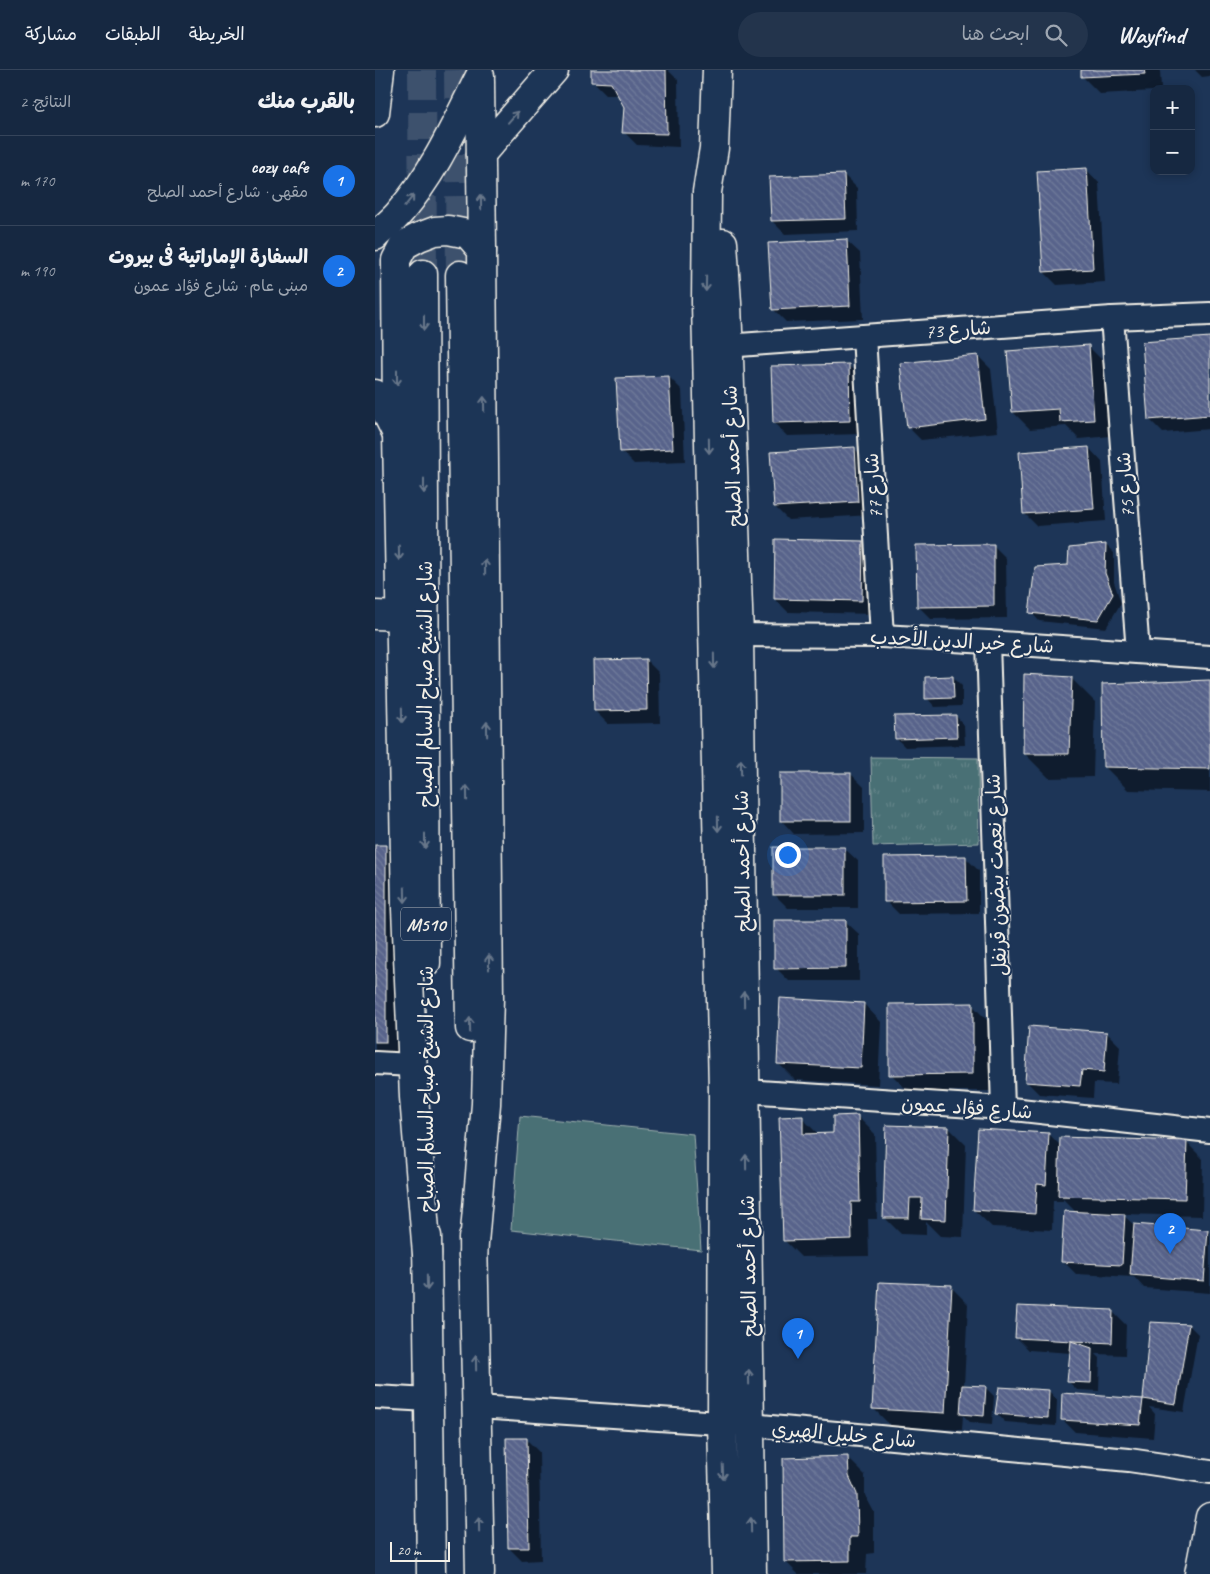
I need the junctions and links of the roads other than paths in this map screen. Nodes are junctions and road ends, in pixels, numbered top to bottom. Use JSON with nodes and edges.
{"nodes":[{"id":1,"x":380,"y":70,"type":"edge"},
{"id":2,"x":554,"y":70,"type":"edge"},
{"id":3,"x":717,"y":70,"type":"edge"},
{"id":4,"x":480,"y":73,"type":"edge"},
{"id":5,"x":375,"y":113,"type":"edge"},
{"id":6,"x":481,"y":154,"type":"junction"},
{"id":7,"x":375,"y":236,"type":"edge"},
{"id":8,"x":482,"y":250,"type":"junction"},
{"id":9,"x":423,"y":274,"type":"tunnel mouth"},
{"id":10,"x":460,"y":275,"type":"tunnel mouth"},
{"id":11,"x":1210,"y":314,"type":"edge"},
{"id":12,"x":1112,"y":318,"type":"junction"},
{"id":13,"x":863,"y":336,"type":"junction"},
{"id":14,"x":718,"y":347,"type":"junction"},
{"id":15,"x":375,"y":394,"type":"edge"},
{"id":16,"x":397,"y":434,"type":"junction"},
{"id":17,"x":388,"y":616,"type":"edge"},
{"id":18,"x":726,"y":635,"type":"junction"},
{"id":19,"x":882,"y":636,"type":"junction"},
{"id":20,"x":988,"y":642,"type":"junction"},
{"id":21,"x":1138,"y":652,"type":"junction"},
{"id":22,"x":1210,"y":657,"type":"edge"},
{"id":23,"x":375,"y":1063,"type":"edge"},
{"id":24,"x":412,"y":1065,"type":"junction"},
{"id":25,"x":735,"y":1091,"type":"junction"},
{"id":26,"x":1003,"y":1108,"type":"junction"},
{"id":27,"x":1210,"y":1131,"type":"edge"},
{"id":28,"x":427,"y":1254,"type":"junction"},
{"id":29,"x":473,"y":1255,"type":"junction"},
{"id":30,"x":375,"y":1397,"type":"edge"},
{"id":31,"x":429,"y":1400,"type":"junction"},
{"id":32,"x":477,"y":1407,"type":"junction"},
{"id":33,"x":721,"y":1423,"type":"junction"},
{"id":34,"x":750,"y":1425,"type":"junction"},
{"id":35,"x":1210,"y":1472,"type":"edge"},
{"id":36,"x":1210,"y":1516,"type":"edge"},
{"id":37,"x":431,"y":1574,"type":"edge"},
{"id":38,"x":479,"y":1574,"type":"edge"},
{"id":39,"x":726,"y":1574,"type":"edge"},
{"id":40,"x":752,"y":1574,"type":"edge"},
{"id":41,"x":1199,"y":1574,"type":"edge"}],
"edges":[{"from":1,"to":5,"type":"main road"},
{"from":6,"to":2,"type":"main road","one_way":true},
{"from":3,"to":14,"type":"main road","name":"شارع أحمد الصلح"},
{"from":4,"to":6,"type":"main road"},
{"from":7,"to":4,"type":"main road","one_way":true},
{"from":8,"to":6,"type":"main road","one_way":true},
{"from":8,"to":16,"type":"main road","one_way":true},
{"from":29,"to":8,"type":"main road","one_way":true},
{"from":9,"to":28,"type":"main road","name":"شارع الشيخ صباح السالم الصباح","number":"M510","one_way":true},
{"from":29,"to":10,"type":"main road","name":"شارع الشيخ صباح السالم الصباح","number":"M510","one_way":true},
{"from":11,"to":12,"type":"street","name":"شارع 73"},
{"from":12,"to":13,"type":"street","name":"شارع 73"},
{"from":12,"to":21,"type":"street","name":"شارع 75"},
{"from":13,"to":14,"type":"street","name":"شارع 73"},
{"from":13,"to":19,"type":"street","name":"شارع 77"},
{"from":14,"to":18,"type":"main road","name":"شارع أحمد الصلح"},
{"from":15,"to":16,"type":"main road"},
{"from":16,"to":17,"type":"main road","one_way":true},
{"from":17,"to":24,"type":"main road","one_way":true},
{"from":18,"to":19,"type":"street","name":"شارع خير الدين الأحدب"},
{"from":18,"to":25,"type":"main road","name":"شارع أحمد الصلح"},
{"from":19,"to":20,"type":"street","name":"شارع خير الدين الأحدب"},
{"from":20,"to":21,"type":"street","name":"شارع خير الدين الأحدب"},
{"from":20,"to":26,"type":"street","name":"شارع نعمت بيضون قرنفل"},
{"from":21,"to":22,"type":"street","name":"شارع خير الدين الأحدب"},
{"from":23,"to":24,"type":"street"},
{"from":24,"to":28,"type":"main road"},
{"from":25,"to":26,"type":"street","name":"شارع فؤاد عمون"},
{"from":25,"to":33,"type":"main road","name":"شارع أحمد الصلح"},
{"from":34,"to":25,"type":"main road","name":"شارع أحمد الصلح","one_way":true},
{"from":26,"to":27,"type":"street","name":"شارع فؤاد عمون"},
{"from":28,"to":31,"type":"main road","name":"شارع الشيخ صباح السالم الصباح","number":"M510","one_way":true},
{"from":32,"to":29,"type":"main road","name":"شارع الشيخ صباح السالم الصباح","number":"M510","one_way":true},
{"from":30,"to":31,"type":"street"},
{"from":31,"to":37,"type":"main road","name":"شارع الشيخ صباح السالم الصباح","number":"M510"},
{"from":32,"to":33,"type":"street","name":"شارع خليل الهبري"},
{"from":38,"to":32,"type":"main road","name":"شارع الشيخ صباح السالم الصباح","number":"M510","one_way":true},
{"from":33,"to":34,"type":"street","name":"شارع خليل الهبري"},
{"from":33,"to":39,"type":"main road","name":"شارع أحمد الصلح","one_way":true},
{"from":34,"to":35,"type":"street","name":"شارع خليل الهبري"},
{"from":40,"to":34,"type":"main road","name":"شارع أحمد الصلح","one_way":true},
{"from":36,"to":41,"type":"main road"}]}
